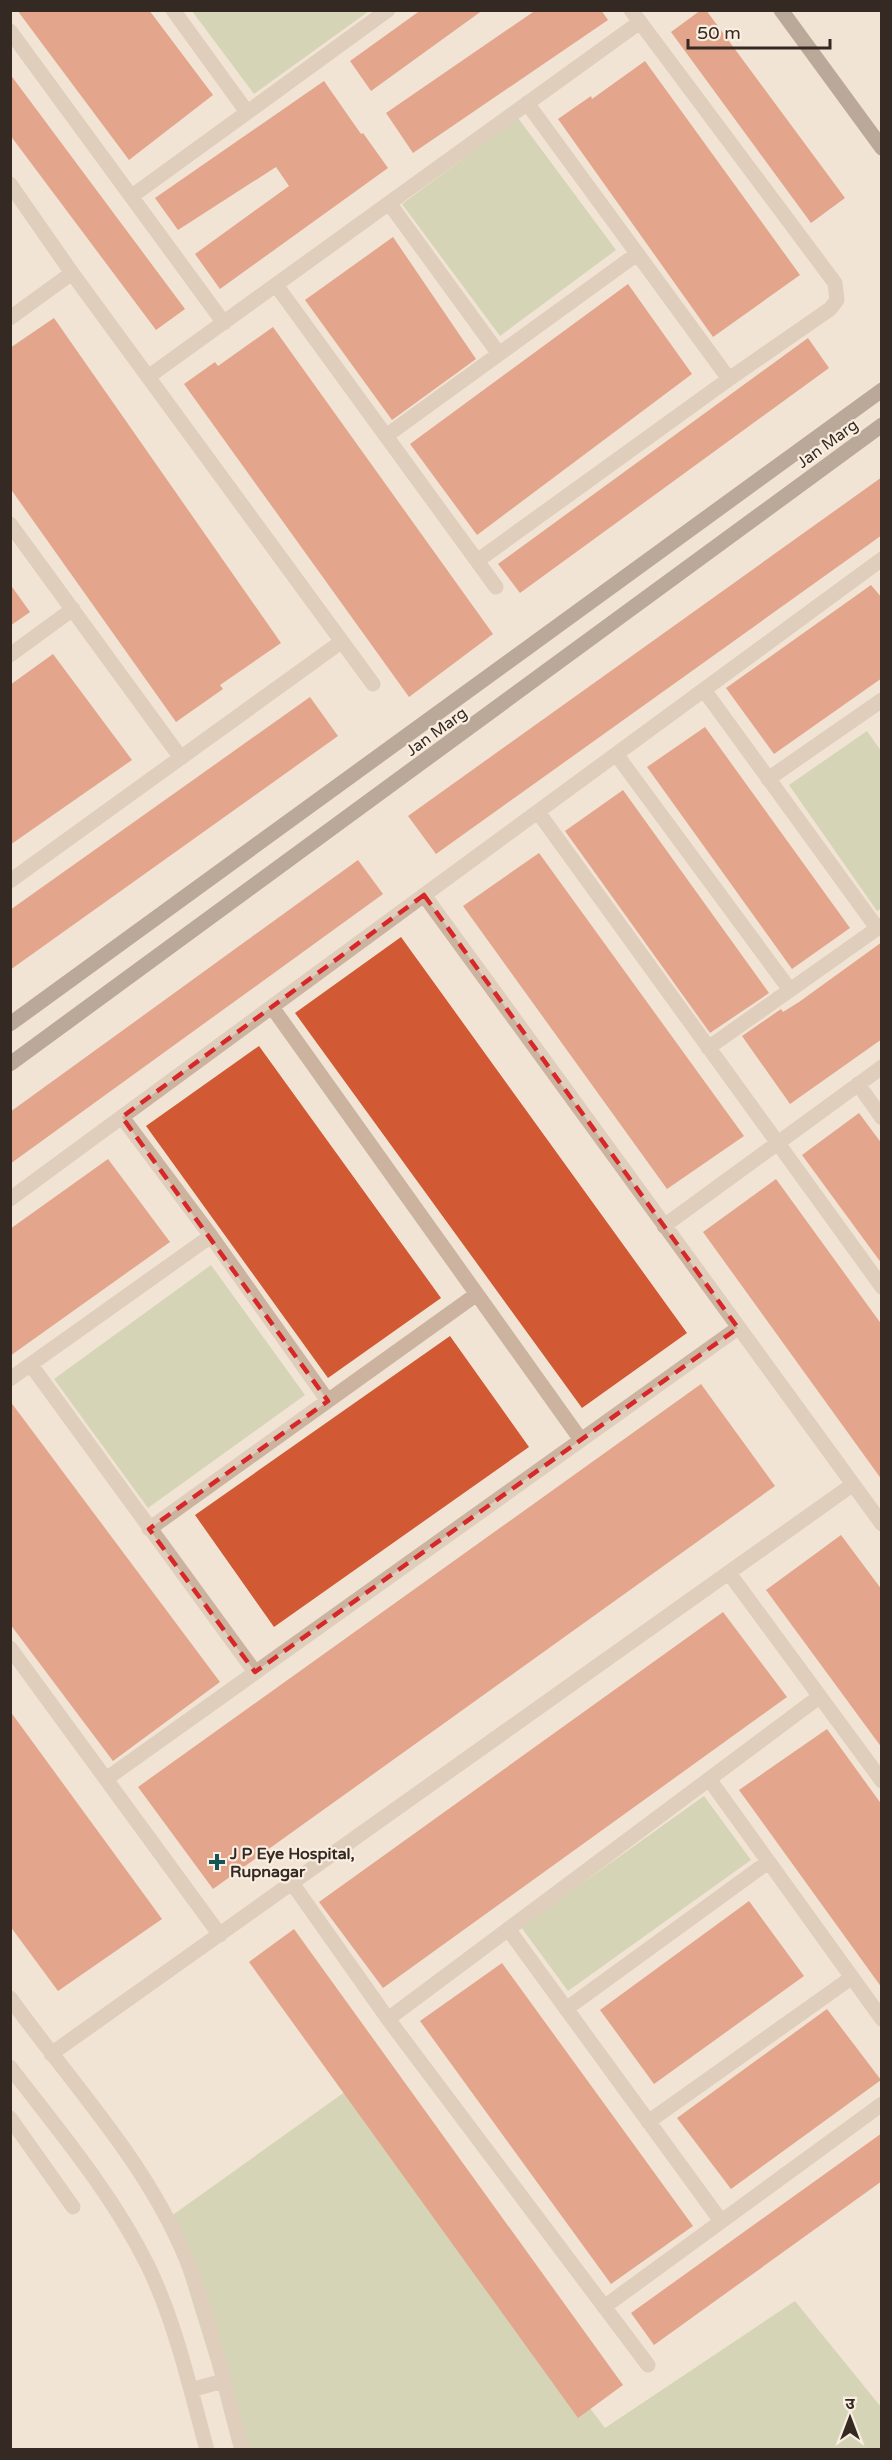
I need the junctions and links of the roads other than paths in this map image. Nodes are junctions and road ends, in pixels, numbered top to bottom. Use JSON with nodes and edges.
{"nodes":[{"id":1,"x":173,"y":10,"type":"edge"},
{"id":2,"x":388,"y":10,"type":"edge"},
{"id":3,"x":781,"y":10,"type":"edge"},
{"id":4,"x":636,"y":16,"type":"edge"},
{"id":5,"x":10,"y":31,"type":"edge"},
{"id":6,"x":527,"y":103,"type":"junction"},
{"id":7,"x":247,"y":112,"type":"junction"},
{"id":8,"x":882,"y":148,"type":"edge"},
{"id":9,"x":10,"y":184,"type":"edge"},
{"id":10,"x":132,"y":196,"type":"junction"},
{"id":11,"x":389,"y":203,"type":"junction"},
{"id":12,"x":638,"y":254,"type":"junction"},
{"id":13,"x":72,"y":273,"type":"junction"},
{"id":14,"x":276,"y":285,"type":"junction"},
{"id":15,"x":10,"y":318,"type":"edge"},
{"id":16,"x":224,"y":323,"type":"junction"},
{"id":17,"x":499,"y":354,"type":"junction"},
{"id":18,"x":148,"y":377,"type":"junction"},
{"id":19,"x":729,"y":379,"type":"junction"},
{"id":20,"x":882,"y":390,"type":"edge"},
{"id":21,"x":882,"y":425,"type":"edge"},
{"id":22,"x":386,"y":436,"type":"junction"},
{"id":23,"x":10,"y":524,"type":"edge"},
{"id":24,"x":882,"y":559,"type":"edge"},
{"id":25,"x":477,"y":561,"type":"junction"},
{"id":26,"x":496,"y":587,"type":"dead end"},
{"id":27,"x":73,"y":609,"type":"junction"},
{"id":28,"x":341,"y":642,"type":"junction"},
{"id":29,"x":10,"y":655,"type":"edge"},
{"id":30,"x":373,"y":684,"type":"dead end"},
{"id":31,"x":704,"y":690,"type":"junction"},
{"id":32,"x":879,"y":707,"type":"edge"},
{"id":33,"x":616,"y":754,"type":"junction"},
{"id":34,"x":181,"y":758,"type":"junction"},
{"id":35,"x":768,"y":779,"type":"junction"},
{"id":36,"x":538,"y":812,"type":"junction"},
{"id":37,"x":10,"y":881,"type":"edge"},
{"id":38,"x":424,"y":895,"type":"junction"},
{"id":39,"x":879,"y":927,"type":"edge"},
{"id":40,"x":790,"y":990,"type":"junction"},
{"id":41,"x":272,"y":1007,"type":"junction"},
{"id":42,"x":10,"y":1024,"type":"edge"},
{"id":43,"x":708,"y":1048,"type":"junction"},
{"id":44,"x":10,"y":1064,"type":"edge"},
{"id":45,"x":882,"y":1066,"type":"edge"},
{"id":46,"x":858,"y":1084,"type":"junction"},
{"id":47,"x":122,"y":1117,"type":"junction"},
{"id":48,"x":882,"y":1118,"type":"edge"},
{"id":49,"x":778,"y":1143,"type":"junction"},
{"id":50,"x":10,"y":1199,"type":"edge"},
{"id":51,"x":664,"y":1226,"type":"junction"},
{"id":52,"x":211,"y":1236,"type":"junction"},
{"id":53,"x":882,"y":1287,"type":"edge"},
{"id":54,"x":477,"y":1294,"type":"junction"},
{"id":55,"x":738,"y":1328,"type":"junction"},
{"id":56,"x":30,"y":1365,"type":"junction"},
{"id":57,"x":10,"y":1379,"type":"edge"},
{"id":58,"x":328,"y":1401,"type":"junction"},
{"id":59,"x":581,"y":1440,"type":"junction"},
{"id":60,"x":852,"y":1485,"type":"junction"},
{"id":61,"x":882,"y":1524,"type":"edge"},
{"id":62,"x":149,"y":1529,"type":"junction"},
{"id":63,"x":729,"y":1573,"type":"junction"},
{"id":64,"x":10,"y":1648,"type":"edge"},
{"id":65,"x":255,"y":1672,"type":"junction"},
{"id":66,"x":819,"y":1697,"type":"junction"},
{"id":67,"x":105,"y":1779,"type":"junction"},
{"id":68,"x":709,"y":1779,"type":"junction"},
{"id":69,"x":882,"y":1780,"type":"edge"},
{"id":70,"x":768,"y":1862,"type":"junction"},
{"id":71,"x":292,"y":1883,"type":"junction"},
{"id":72,"x":508,"y":1929,"type":"junction"},
{"id":73,"x":220,"y":1935,"type":"junction"},
{"id":74,"x":851,"y":1978,"type":"junction"},
{"id":75,"x":10,"y":1998,"type":"edge"},
{"id":76,"x":566,"y":2009,"type":"junction"},
{"id":77,"x":388,"y":2019,"type":"junction"},
{"id":78,"x":882,"y":2019,"type":"edge"},
{"id":79,"x":51,"y":2054,"type":"junction"},
{"id":80,"x":10,"y":2067,"type":"edge"},
{"id":81,"x":882,"y":2104,"type":"edge"},
{"id":82,"x":10,"y":2118,"type":"edge"},
{"id":83,"x":648,"y":2122,"type":"junction"},
{"id":84,"x":73,"y":2207,"type":"dead end"},
{"id":85,"x":721,"y":2221,"type":"junction"},
{"id":86,"x":604,"y":2307,"type":"junction"},
{"id":87,"x":648,"y":2365,"type":"dead end"},
{"id":88,"x":223,"y":2381,"type":"junction"},
{"id":89,"x":191,"y":2390,"type":"junction"},
{"id":90,"x":207,"y":2450,"type":"edge"},
{"id":91,"x":242,"y":2450,"type":"edge"}],
"edges":[{"from":1,"to":7,"type":"street"},
{"from":2,"to":7,"type":"street"},
{"from":3,"to":8,"type":"main road"},
{"from":4,"to":6,"type":"street"},
{"from":4,"to":19,"type":"street"},
{"from":5,"to":10,"type":"street"},
{"from":6,"to":11,"type":"street"},
{"from":6,"to":12,"type":"street"},
{"from":7,"to":10,"type":"street"},
{"from":9,"to":13,"type":"street"},
{"from":10,"to":16,"type":"street"},
{"from":11,"to":14,"type":"street"},
{"from":11,"to":17,"type":"street"},
{"from":12,"to":17,"type":"street"},
{"from":12,"to":19,"type":"street"},
{"from":13,"to":15,"type":"street"},
{"from":13,"to":18,"type":"street"},
{"from":14,"to":16,"type":"street"},
{"from":14,"to":22,"type":"street"},
{"from":16,"to":18,"type":"street"},
{"from":17,"to":22,"type":"street"},
{"from":18,"to":28,"type":"street"},
{"from":19,"to":25,"type":"street"},
{"from":20,"to":42,"type":"main road"},
{"from":21,"to":44,"type":"main road","name":"Jan Marg"},
{"from":22,"to":25,"type":"street"},
{"from":23,"to":27,"type":"street"},
{"from":24,"to":31,"type":"street"},
{"from":25,"to":26,"type":"street"},
{"from":27,"to":29,"type":"street"},
{"from":27,"to":34,"type":"street"},
{"from":28,"to":30,"type":"street"},
{"from":28,"to":34,"type":"street"},
{"from":31,"to":33,"type":"street"},
{"from":31,"to":35,"type":"street"},
{"from":32,"to":35,"type":"street"},
{"from":33,"to":36,"type":"street"},
{"from":33,"to":40,"type":"street"},
{"from":34,"to":37,"type":"street"},
{"from":35,"to":39,"type":"street"},
{"from":36,"to":38,"type":"street"},
{"from":36,"to":43,"type":"street"},
{"from":38,"to":41,"type":"street"},
{"from":38,"to":51,"type":"street"},
{"from":39,"to":40,"type":"street"},
{"from":40,"to":43,"type":"street"},
{"from":41,"to":47,"type":"street"},
{"from":41,"to":54,"type":"street"},
{"from":43,"to":49,"type":"street"},
{"from":45,"to":46,"type":"street"},
{"from":46,"to":48,"type":"street"},
{"from":46,"to":49,"type":"street"},
{"from":47,"to":50,"type":"street"},
{"from":47,"to":52,"type":"street"},
{"from":49,"to":51,"type":"street"},
{"from":49,"to":53,"type":"street"},
{"from":51,"to":55,"type":"street"},
{"from":52,"to":56,"type":"street"},
{"from":52,"to":58,"type":"street"},
{"from":54,"to":58,"type":"street"},
{"from":54,"to":59,"type":"street"},
{"from":55,"to":59,"type":"street"},
{"from":55,"to":60,"type":"street"},
{"from":56,"to":57,"type":"street"},
{"from":56,"to":62,"type":"street"},
{"from":58,"to":62,"type":"street"},
{"from":59,"to":65,"type":"street"},
{"from":60,"to":61,"type":"street"},
{"from":60,"to":63,"type":"street"},
{"from":62,"to":65,"type":"street"},
{"from":63,"to":66,"type":"street"},
{"from":63,"to":71,"type":"street"},
{"from":64,"to":67,"type":"street"},
{"from":65,"to":67,"type":"street"},
{"from":66,"to":68,"type":"street"},
{"from":66,"to":69,"type":"street"},
{"from":67,"to":73,"type":"street"},
{"from":68,"to":70,"type":"street"},
{"from":68,"to":72,"type":"street"},
{"from":70,"to":74,"type":"street"},
{"from":70,"to":76,"type":"street"},
{"from":71,"to":73,"type":"street"},
{"from":71,"to":77,"type":"street"},
{"from":72,"to":76,"type":"street"},
{"from":72,"to":77,"type":"street"},
{"from":73,"to":79,"type":"street"},
{"from":74,"to":78,"type":"street"},
{"from":74,"to":83,"type":"street"},
{"from":75,"to":79,"type":"street"},
{"from":76,"to":83,"type":"street"},
{"from":77,"to":86,"type":"street"},
{"from":79,"to":88,"type":"street"},
{"from":80,"to":89,"type":"street"},
{"from":81,"to":85,"type":"street"},
{"from":82,"to":84,"type":"street"},
{"from":83,"to":85,"type":"street"},
{"from":85,"to":86,"type":"street"},
{"from":86,"to":87,"type":"street"},
{"from":88,"to":89,"type":"street"},
{"from":88,"to":91,"type":"street"},
{"from":89,"to":90,"type":"street"}]}
